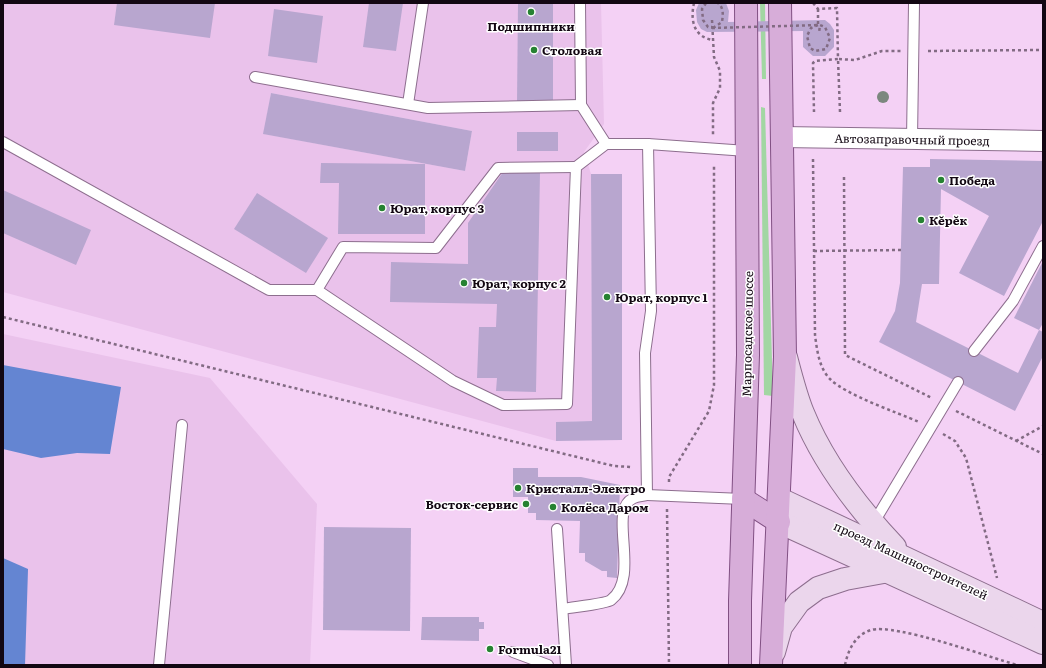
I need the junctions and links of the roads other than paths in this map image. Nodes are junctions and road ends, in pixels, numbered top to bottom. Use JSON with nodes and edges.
{"nodes":[{"id":1,"x":424,"y":3,"type":"edge"},
{"id":2,"x":580,"y":3,"type":"edge"},
{"id":3,"x":746,"y":3,"type":"edge"},
{"id":4,"x":780,"y":3,"type":"edge"},
{"id":5,"x":914,"y":4,"type":"edge"},
{"id":6,"x":255,"y":77,"type":"dead end"},
{"id":7,"x":408,"y":104,"type":"junction"},
{"id":8,"x":581,"y":105,"type":"junction"},
{"id":9,"x":782,"y":137,"type":"junction"},
{"id":10,"x":912,"y":139,"type":"junction"},
{"id":11,"x":1043,"y":141,"type":"edge"},
{"id":12,"x":3,"y":142,"type":"edge"},
{"id":13,"x":606,"y":144,"type":"junction"},
{"id":14,"x":648,"y":144,"type":"junction"},
{"id":15,"x":747,"y":151,"type":"junction"},
{"id":16,"x":576,"y":167,"type":"junction"},
{"id":17,"x":1043,"y":246,"type":"edge"},
{"id":18,"x":317,"y":290,"type":"junction"},
{"id":19,"x":974,"y":351,"type":"dead end"},
{"id":20,"x":786,"y":357,"type":"junction"},
{"id":21,"x":958,"y":382,"type":"dead end"},
{"id":22,"x":182,"y":425,"type":"dead end"},
{"id":23,"x":647,"y":495,"type":"junction"},
{"id":24,"x":743,"y":499,"type":"junction"},
{"id":25,"x":780,"y":499,"type":"junction"},
{"id":26,"x":778,"y":522,"type":"junction"},
{"id":27,"x":873,"y":524,"type":"junction"},
{"id":28,"x":558,"y":529,"type":"dead end"},
{"id":29,"x":905,"y":556,"type":"junction"},
{"id":30,"x":888,"y":572,"type":"junction"},
{"id":31,"x":563,"y":609,"type":"junction"},
{"id":32,"x":1043,"y":623,"type":"edge"},
{"id":33,"x":1043,"y":642,"type":"edge"},
{"id":34,"x":513,"y":652,"type":"dead end"},
{"id":35,"x":772,"y":664,"type":"edge"},
{"id":36,"x":159,"y":665,"type":"edge"},
{"id":37,"x":548,"y":665,"type":"edge"},
{"id":38,"x":566,"y":665,"type":"edge"},
{"id":39,"x":740,"y":665,"type":"edge"}],
"edges":[{"from":1,"to":7,"type":"lane"},
{"from":2,"to":8,"type":"lane"},
{"from":3,"to":15,"type":"main road","name":"Марпосадское шоссе"},
{"from":4,"to":9,"type":"main road"},
{"from":5,"to":10,"type":"lane"},
{"from":6,"to":7,"type":"lane"},
{"from":7,"to":8,"type":"lane"},
{"from":8,"to":13,"type":"lane"},
{"from":9,"to":10,"type":"street","name":"Автозаправочный проезд"},
{"from":9,"to":20,"type":"main road"},
{"from":10,"to":11,"type":"street","name":"Автозаправочный проезд"},
{"from":12,"to":18,"type":"lane"},
{"from":13,"to":14,"type":"lane"},
{"from":13,"to":16,"type":"lane"},
{"from":14,"to":15,"type":"lane"},
{"from":14,"to":23,"type":"lane"},
{"from":15,"to":24,"type":"main road","name":"Марпосадское шоссе"},
{"from":16,"to":18,"type":"lane"},
{"from":16,"to":18,"type":"lane"},
{"from":17,"to":19,"type":"lane"},
{"from":20,"to":25,"type":"main road"},
{"from":20,"to":27,"type":"main road"},
{"from":21,"to":27,"type":"lane"},
{"from":22,"to":36,"type":"lane"},
{"from":23,"to":24,"type":"lane"},
{"from":23,"to":31,"type":"lane"},
{"from":24,"to":25,"type":"main road"},
{"from":24,"to":26,"type":"main road"},
{"from":24,"to":39,"type":"main road","name":"Марпосадское шоссе"},
{"from":25,"to":26,"type":"main road"},
{"from":25,"to":29,"type":"main road","name":"проезд Машиностроителей"},
{"from":26,"to":30,"type":"main road","name":"проезд Машиностроителей"},
{"from":26,"to":35,"type":"main road"},
{"from":27,"to":29,"type":"main road"},
{"from":28,"to":31,"type":"lane"},
{"from":29,"to":32,"type":"main road","name":"проезд Машиностроителей"},
{"from":30,"to":33,"type":"main road","name":"проезд Машиностроителей"},
{"from":30,"to":35,"type":"main road"},
{"from":31,"to":38,"type":"lane"},
{"from":34,"to":37,"type":"lane"}]}
